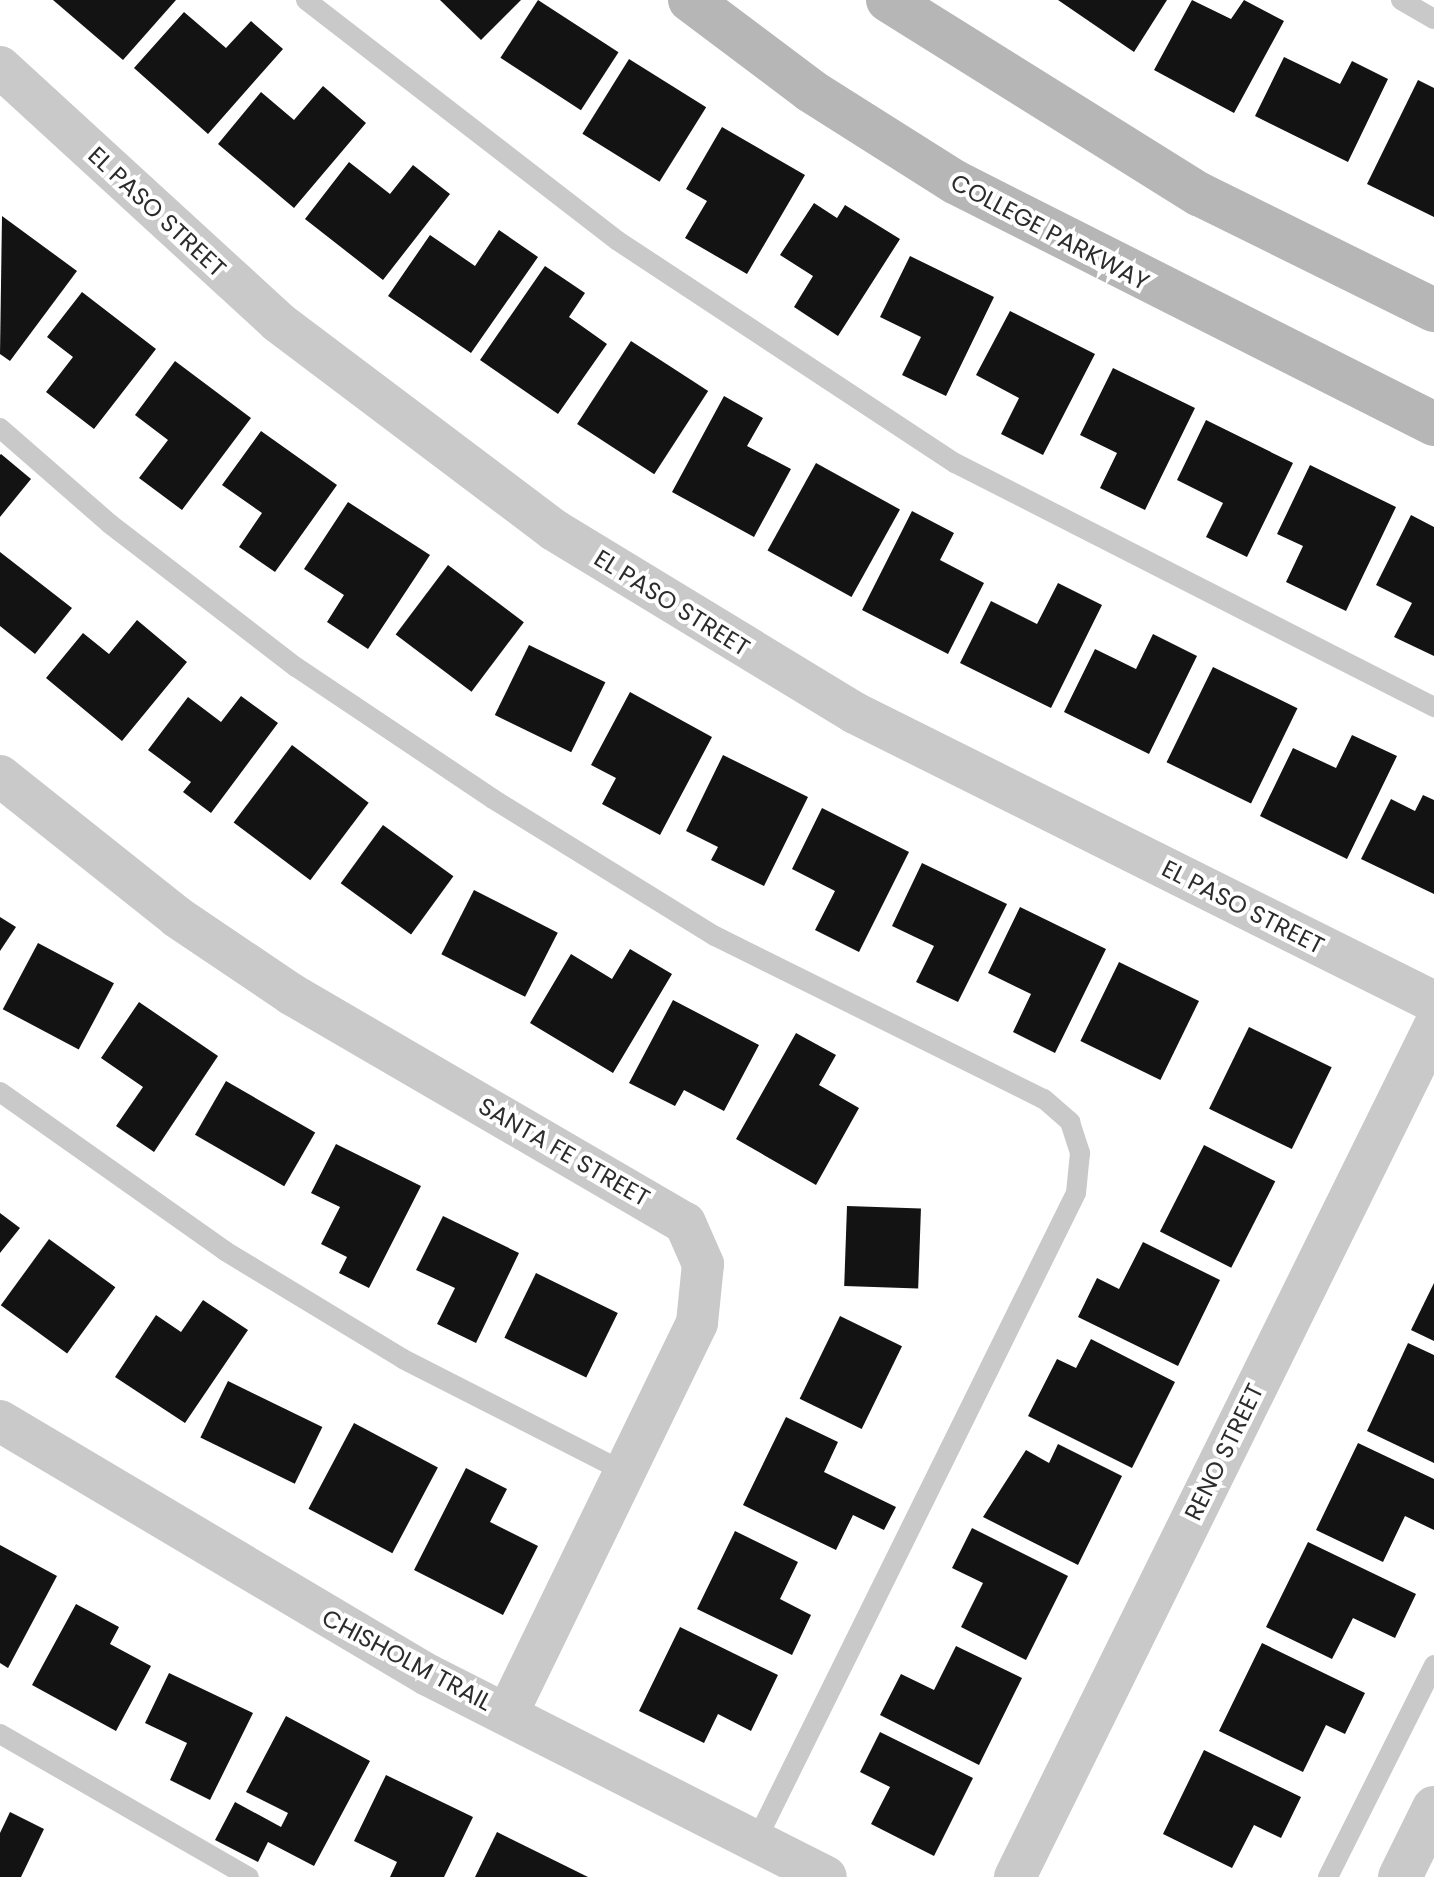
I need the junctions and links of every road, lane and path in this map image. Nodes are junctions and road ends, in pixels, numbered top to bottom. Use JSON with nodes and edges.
{"nodes":[{"id":1,"x":306,"y":0,"type":"edge"},
{"id":2,"x":690,"y":0,"type":"edge"},
{"id":3,"x":888,"y":0,"type":"edge"},
{"id":4,"x":1401,"y":0,"type":"edge"},
{"id":5,"x":1434,"y":19,"type":"edge"},
{"id":6,"x":0,"y":67,"type":"edge"},
{"id":7,"x":1434,"y":310,"type":"edge"},
{"id":8,"x":1434,"y":424,"type":"edge"},
{"id":9,"x":0,"y":428,"type":"edge"},
{"id":10,"x":1434,"y":707,"type":"edge"},
{"id":11,"x":0,"y":776,"type":"edge"},
{"id":12,"x":1434,"y":1002,"type":"edge"},
{"id":13,"x":1434,"y":1027,"type":"edge"},
{"id":14,"x":0,"y":1092,"type":"edge"},
{"id":15,"x":0,"y":1421,"type":"edge"},
{"id":16,"x":625,"y":1472,"type":"junction"},
{"id":17,"x":1434,"y":1665,"type":"edge"},
{"id":18,"x":507,"y":1714,"type":"junction"},
{"id":19,"x":0,"y":1734,"type":"edge"},
{"id":20,"x":1434,"y":1808,"type":"edge"},
{"id":21,"x":755,"y":1843,"type":"junction"},
{"id":22,"x":249,"y":1877,"type":"edge"},
{"id":23,"x":826,"y":1877,"type":"edge"},
{"id":24,"x":1015,"y":1877,"type":"edge"},
{"id":25,"x":1328,"y":1877,"type":"edge"},
{"id":26,"x":1400,"y":1877,"type":"edge"}],
"edges":[{"from":1,"to":10,"type":"lane"},
{"from":2,"to":8,"type":"main road","name":"COLLEGE PARKWAY"},
{"from":3,"to":7,"type":"main road"},
{"from":4,"to":5,"type":"lane"},
{"from":6,"to":12,"type":"street","name":"EL PASO STREET"},
{"from":9,"to":21,"type":"lane"},
{"from":11,"to":16,"type":"street","name":"SANTA FE STREET"},
{"from":13,"to":24,"type":"street","name":"RENO STREET"},
{"from":14,"to":16,"type":"lane"},
{"from":15,"to":18,"type":"street","name":"CHISHOLM TRAIL"},
{"from":16,"to":18,"type":"street","name":"SANTA FE STREET"},
{"from":17,"to":25,"type":"lane"},
{"from":18,"to":21,"type":"street","name":"CHISHOLM TRAIL"},
{"from":19,"to":22,"type":"lane"},
{"from":20,"to":26,"type":"street"},
{"from":21,"to":23,"type":"street","name":"CHISHOLM TRAIL"}]}
